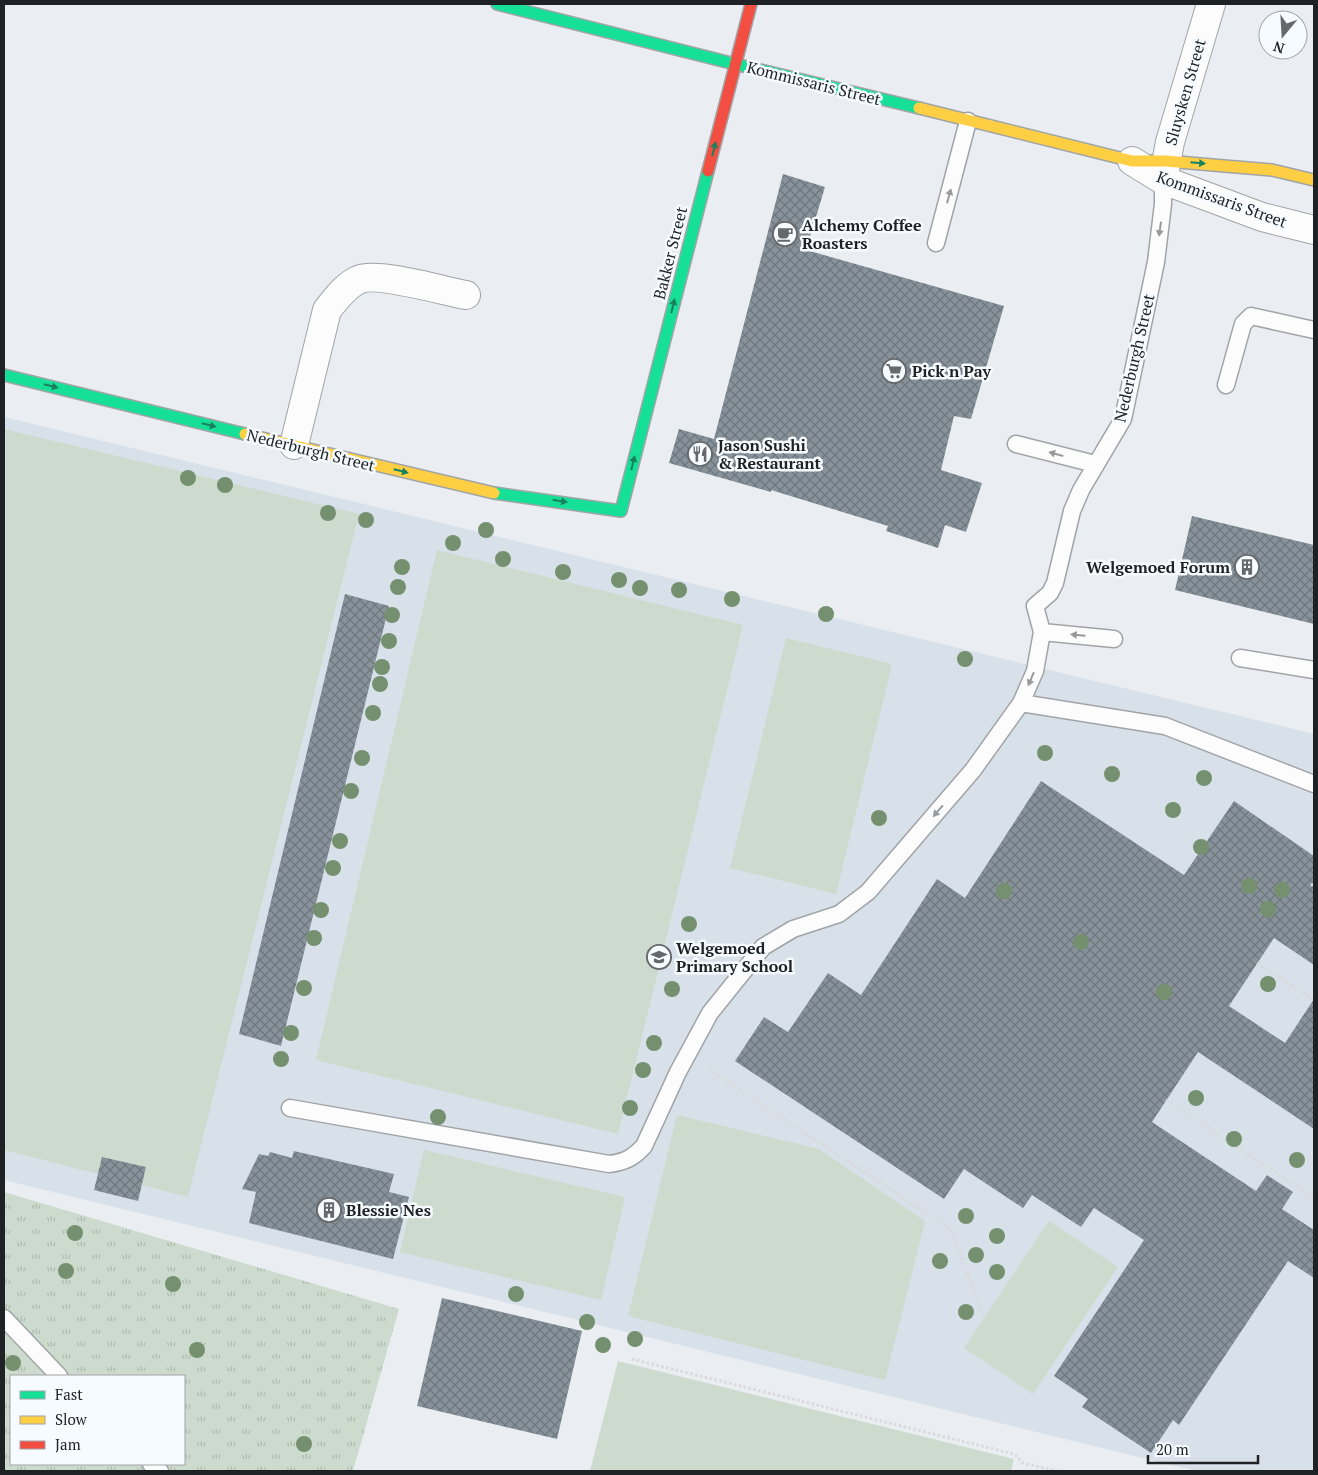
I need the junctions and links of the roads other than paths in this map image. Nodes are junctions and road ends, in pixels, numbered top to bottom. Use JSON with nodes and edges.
{"nodes":[{"id":1,"x":497,"y":4,"type":"edge"},
{"id":2,"x":751,"y":4,"type":"edge"},
{"id":3,"x":1211,"y":4,"type":"edge"},
{"id":4,"x":736,"y":64,"type":"junction"},
{"id":5,"x":968,"y":121,"type":"junction"},
{"id":6,"x":1132,"y":161,"type":"joint"},
{"id":7,"x":1165,"y":171,"type":"junction"},
{"id":8,"x":1314,"y":180,"type":"edge"},
{"id":9,"x":1314,"y":230,"type":"edge"},
{"id":10,"x":936,"y":243,"type":"dead end"},
{"id":11,"x":466,"y":296,"type":"dead end"},
{"id":12,"x":1314,"y":330,"type":"edge"},
{"id":13,"x":4,"y":375,"type":"edge"},
{"id":14,"x":1226,"y":385,"type":"dead end"},
{"id":15,"x":1016,"y":444,"type":"dead end"},
{"id":16,"x":294,"y":445,"type":"junction"},
{"id":17,"x":1095,"y":464,"type":"junction"},
{"id":18,"x":621,"y":511,"type":"joint"},
{"id":19,"x":1042,"y":632,"type":"junction"},
{"id":20,"x":1114,"y":639,"type":"dead end"},
{"id":21,"x":1240,"y":658,"type":"dead end"},
{"id":22,"x":1314,"y":670,"type":"edge"},
{"id":23,"x":1021,"y":703,"type":"junction"},
{"id":24,"x":1314,"y":784,"type":"edge"},
{"id":25,"x":290,"y":1108,"type":"dead end"},
{"id":26,"x":4,"y":1318,"type":"edge"},
{"id":27,"x":58,"y":1375,"type":"edge"}],
"edges":[{"from":1,"to":4,"type":"street","name":"Kommissaris Street"},
{"from":2,"to":4,"type":"street","name":"Bakker Street"},
{"from":3,"to":7,"type":"street","name":"Sluysken Street"},
{"from":4,"to":5,"type":"street","name":"Kommissaris Street"},
{"from":18,"to":4,"type":"street","name":"Bakker Street","one_way":true},
{"from":5,"to":6,"type":"street","name":"Kommissaris Street"},
{"from":10,"to":5,"type":"lane","one_way":true},
{"from":6,"to":7,"type":"street","name":"Kommissaris Street"},
{"from":7,"to":8,"type":"street","name":"Kommissaris Street","one_way":true},
{"from":7,"to":9,"type":"street","name":"Kommissaris Street"},
{"from":7,"to":17,"type":"lane","name":"Nederburgh Street","one_way":true},
{"from":11,"to":16,"type":"street"},
{"from":12,"to":14,"type":"lane"},
{"from":13,"to":16,"type":"street","name":"Nederburgh Street","one_way":true},
{"from":17,"to":15,"type":"lane","one_way":true},
{"from":16,"to":18,"type":"street","name":"Nederburgh Street","one_way":true},
{"from":17,"to":19,"type":"lane","name":"Nederburgh Street"},
{"from":20,"to":19,"type":"lane","one_way":true},
{"from":19,"to":23,"type":"lane","one_way":true},
{"from":21,"to":22,"type":"lane"},
{"from":23,"to":24,"type":"lane"},
{"from":23,"to":25,"type":"lane","one_way":true},
{"from":26,"to":27,"type":"lane"}]}
